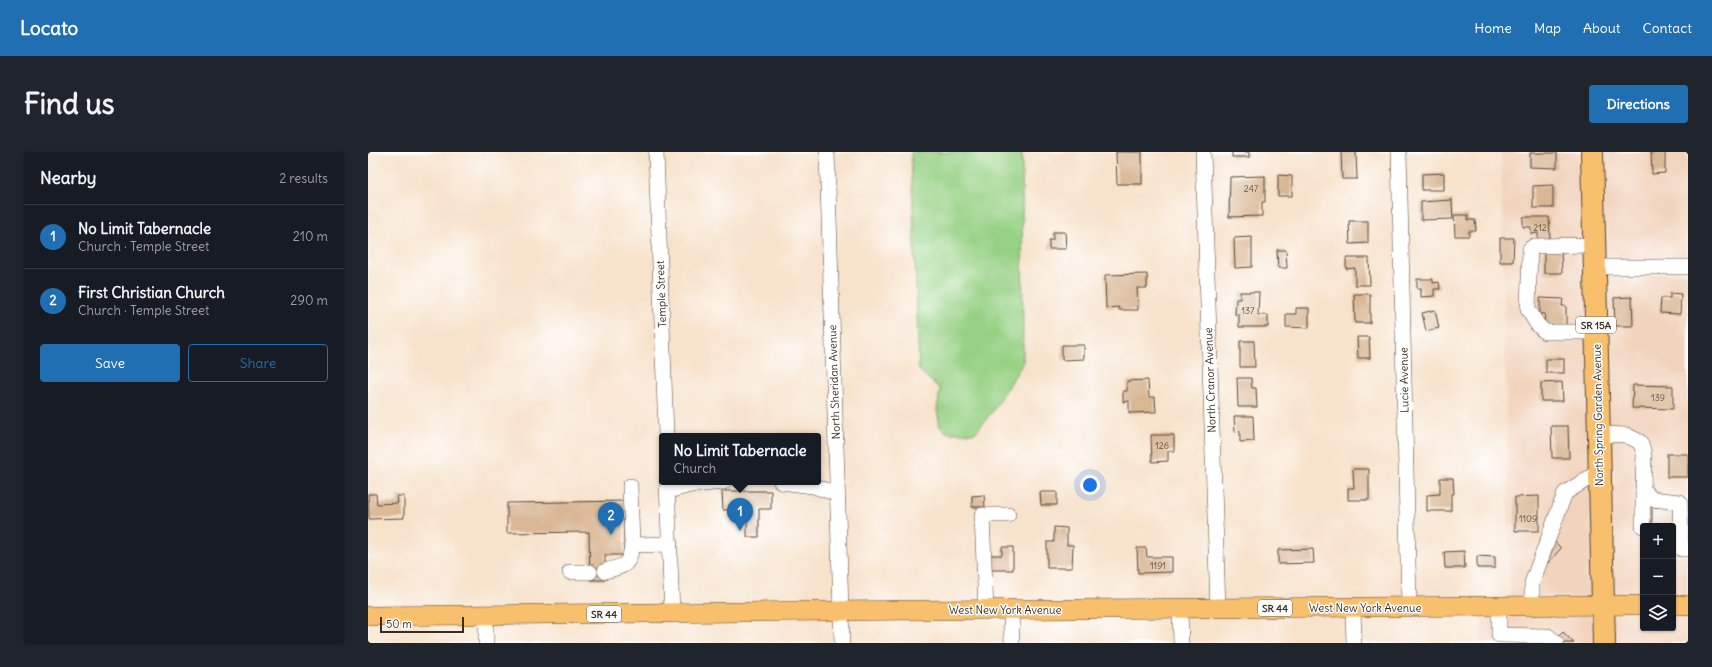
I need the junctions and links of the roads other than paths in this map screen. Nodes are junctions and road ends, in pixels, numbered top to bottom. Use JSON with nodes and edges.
{"nodes":[{"id":1,"x":656,"y":152,"type":"edge"},
{"id":2,"x":827,"y":152,"type":"edge"},
{"id":3,"x":1203,"y":152,"type":"edge"},
{"id":4,"x":1400,"y":152,"type":"edge"},
{"id":5,"x":1592,"y":152,"type":"edge"},
{"id":6,"x":1594,"y":245,"type":"junction"},
{"id":7,"x":1595,"y":267,"type":"junction"},
{"id":8,"x":1688,"y":267,"type":"edge"},
{"id":9,"x":1596,"y":332,"type":"junction"},
{"id":10,"x":666,"y":433,"type":"edge"},
{"id":11,"x":1599,"y":434,"type":"junction"},
{"id":12,"x":1600,"y":471,"type":"junction"},
{"id":13,"x":691,"y":485,"type":"edge"},
{"id":14,"x":805,"y":485,"type":"edge"},
{"id":15,"x":630,"y":486,"type":"dead end"},
{"id":16,"x":668,"y":486,"type":"edge"},
{"id":17,"x":1643,"y":490,"type":"junction"},
{"id":18,"x":837,"y":494,"type":"junction"},
{"id":19,"x":1008,"y":515,"type":"dead end"},
{"id":20,"x":1643,"y":523,"type":"edge"},
{"id":21,"x":670,"y":544,"type":"junction"},
{"id":22,"x":632,"y":545,"type":"junction"},
{"id":23,"x":1680,"y":553,"type":"edge"},
{"id":24,"x":605,"y":571,"type":"dead end"},
{"id":25,"x":570,"y":572,"type":"dead end"},
{"id":26,"x":590,"y":572,"type":"dead end"},
{"id":27,"x":1676,"y":605,"type":"edge"},
{"id":28,"x":1688,"y":605,"type":"edge"},
{"id":29,"x":1499,"y":606,"type":"junction"},
{"id":30,"x":1532,"y":606,"type":"junction"},
{"id":31,"x":1603,"y":606,"type":"junction"},
{"id":32,"x":1640,"y":606,"type":"edge"},
{"id":33,"x":1409,"y":607,"type":"junction"},
{"id":34,"x":1353,"y":608,"type":"junction"},
{"id":35,"x":1180,"y":609,"type":"junction"},
{"id":36,"x":1218,"y":609,"type":"junction"},
{"id":37,"x":986,"y":610,"type":"junction"},
{"id":38,"x":1011,"y":610,"type":"junction"},
{"id":39,"x":840,"y":611,"type":"junction"},
{"id":40,"x":672,"y":613,"type":"junction"},
{"id":41,"x":486,"y":615,"type":"junction"},
{"id":42,"x":368,"y":616,"type":"edge"},
{"id":43,"x":486,"y":643,"type":"edge"},
{"id":44,"x":842,"y":643,"type":"edge"},
{"id":45,"x":1012,"y":643,"type":"edge"},
{"id":46,"x":1181,"y":643,"type":"edge"},
{"id":47,"x":1354,"y":643,"type":"edge"},
{"id":48,"x":1556,"y":643,"type":"edge"},
{"id":49,"x":1604,"y":643,"type":"edge"}],
"edges":[{"from":1,"to":10,"type":"street","name":"Temple Street"},
{"from":2,"to":18,"type":"street","name":"North Sheridan Avenue"},
{"from":3,"to":36,"type":"street","name":"North Cranor Avenue"},
{"from":4,"to":33,"type":"street","name":"Lucie Avenue"},
{"from":5,"to":6,"type":"highway","name":"North Spring Garden Avenue","number":"SR 15A"},
{"from":6,"to":7,"type":"highway","name":"North Spring Garden Avenue","number":"SR 15A"},
{"from":6,"to":9,"type":"street"},
{"from":7,"to":8,"type":"street"},
{"from":7,"to":9,"type":"highway","name":"North Spring Garden Avenue","number":"SR 15A"},
{"from":9,"to":11,"type":"highway","name":"North Spring Garden Avenue","number":"SR 15A"},
{"from":11,"to":12,"type":"highway","name":"North Spring Garden Avenue","number":"SR 15A"},
{"from":11,"to":17,"type":"street"},
{"from":12,"to":30,"type":"street"},
{"from":12,"to":31,"type":"highway","name":"North Spring Garden Avenue","number":"SR 15A"},
{"from":13,"to":16,"type":"street"},
{"from":14,"to":18,"type":"street"},
{"from":15,"to":22,"type":"street"},
{"from":16,"to":21,"type":"street"},
{"from":17,"to":20,"type":"street"},
{"from":17,"to":23,"type":"street"},
{"from":18,"to":39,"type":"street","name":"North Sheridan Avenue"},
{"from":19,"to":37,"type":"street"},
{"from":21,"to":22,"type":"street"},
{"from":21,"to":40,"type":"street"},
{"from":22,"to":24,"type":"street"},
{"from":25,"to":26,"type":"street"},
{"from":27,"to":28,"type":"main road"},
{"from":29,"to":30,"type":"main road","name":"West New York Avenue","number":"SR 44"},
{"from":29,"to":33,"type":"main road","name":"West New York Avenue","number":"SR 44"},
{"from":29,"to":48,"type":"street"},
{"from":30,"to":31,"type":"main road","name":"West New York Avenue","number":"SR 44"},
{"from":31,"to":32,"type":"main road","name":"West New York Avenue","number":"SR 44"},
{"from":31,"to":49,"type":"highway","number":"SR 15A"},
{"from":33,"to":34,"type":"main road","name":"West New York Avenue","number":"SR 44"},
{"from":34,"to":36,"type":"main road","name":"West New York Avenue","number":"SR 44"},
{"from":34,"to":47,"type":"street"},
{"from":35,"to":36,"type":"main road","name":"West New York Avenue","number":"SR 44"},
{"from":35,"to":38,"type":"main road","name":"West New York Avenue","number":"SR 44"},
{"from":35,"to":46,"type":"street"},
{"from":37,"to":38,"type":"main road","name":"West New York Avenue","number":"SR 44"},
{"from":37,"to":39,"type":"main road","name":"West New York Avenue","number":"SR 44"},
{"from":38,"to":45,"type":"street"},
{"from":39,"to":40,"type":"main road","name":"West New York Avenue","number":"SR 44"},
{"from":39,"to":44,"type":"street","name":"North Sheridan Avenue"},
{"from":40,"to":41,"type":"main road","name":"West New York Avenue","number":"SR 44"},
{"from":41,"to":42,"type":"main road","name":"West New York Avenue","number":"SR 44"},
{"from":41,"to":43,"type":"street"}]}
